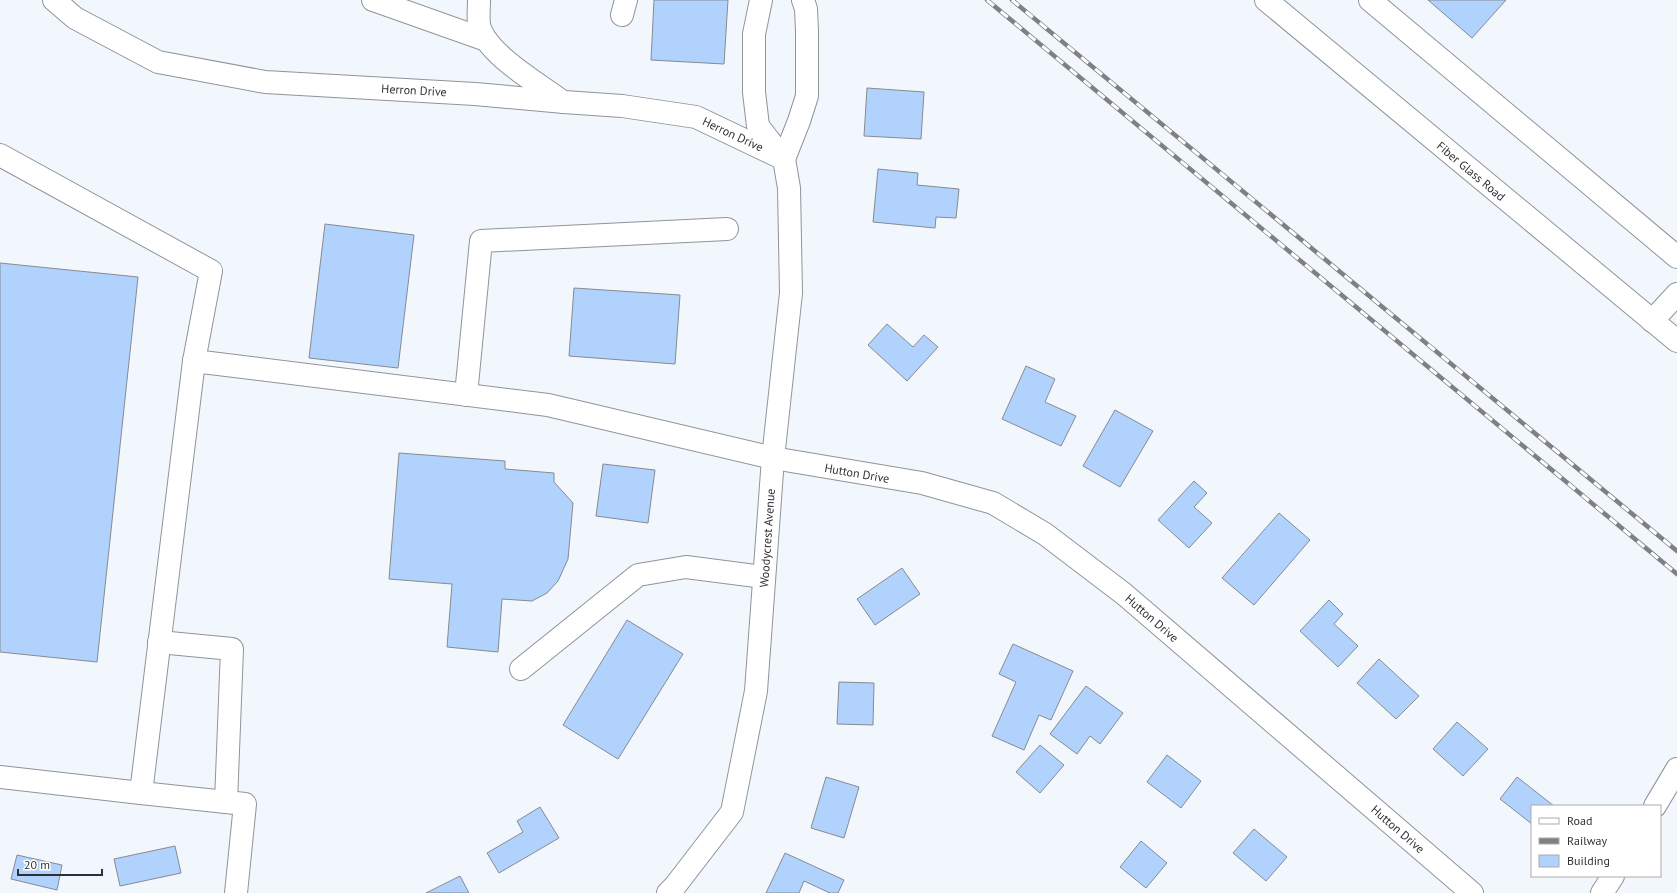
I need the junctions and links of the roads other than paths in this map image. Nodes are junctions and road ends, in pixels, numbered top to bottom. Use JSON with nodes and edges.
{"nodes":[{"id":1,"x":54,"y":0,"type":"edge"},
{"id":2,"x":373,"y":0,"type":"edge"},
{"id":3,"x":479,"y":0,"type":"edge"},
{"id":4,"x":761,"y":0,"type":"edge"},
{"id":5,"x":803,"y":0,"type":"edge"},
{"id":6,"x":1266,"y":0,"type":"edge"},
{"id":7,"x":1370,"y":0,"type":"edge"},
{"id":8,"x":486,"y":40,"type":"junction"},
{"id":9,"x":564,"y":102,"type":"junction"},
{"id":10,"x":0,"y":155,"type":"edge"},
{"id":11,"x":784,"y":158,"type":"junction"},
{"id":12,"x":727,"y":229,"type":"dead end"},
{"id":13,"x":1677,"y":257,"type":"edge"},
{"id":14,"x":1677,"y":294,"type":"edge"},
{"id":15,"x":1652,"y":320,"type":"junction"},
{"id":16,"x":1677,"y":341,"type":"edge"},
{"id":17,"x":194,"y":361,"type":"junction"},
{"id":18,"x":466,"y":395,"type":"junction"},
{"id":19,"x":773,"y":458,"type":"junction"},
{"id":20,"x":764,"y":577,"type":"junction"},
{"id":21,"x":159,"y":642,"type":"junction"},
{"id":22,"x":521,"y":669,"type":"dead end"},
{"id":23,"x":1677,"y":769,"type":"edge"},
{"id":24,"x":0,"y":777,"type":"edge"},
{"id":25,"x":141,"y":793,"type":"junction"},
{"id":26,"x":226,"y":802,"type":"junction"},
{"id":27,"x":1656,"y":805,"type":"edge"},
{"id":28,"x":1612,"y":877,"type":"edge"},
{"id":29,"x":236,"y":893,"type":"edge"},
{"id":30,"x":668,"y":893,"type":"edge"},
{"id":31,"x":1472,"y":893,"type":"edge"},
{"id":32,"x":1602,"y":893,"type":"edge"}],
"edges":[{"from":1,"to":9,"type":"street","name":"Herron Drive"},
{"from":2,"to":8,"type":"street"},
{"from":3,"to":8,"type":"street"},
{"from":4,"to":11,"type":"street"},
{"from":5,"to":11,"type":"street"},
{"from":6,"to":15,"type":"street","name":"Fiber Glass Road"},
{"from":7,"to":13,"type":"street"},
{"from":8,"to":9,"type":"street"},
{"from":9,"to":11,"type":"street","name":"Herron Drive"},
{"from":10,"to":17,"type":"street"},
{"from":11,"to":19,"type":"street","name":"Woodycrest Avenue"},
{"from":12,"to":18,"type":"street"},
{"from":14,"to":15,"type":"street"},
{"from":15,"to":16,"type":"street","name":"Fiber Glass Road"},
{"from":17,"to":18,"type":"street","name":"Hutton Drive"},
{"from":17,"to":21,"type":"street"},
{"from":18,"to":19,"type":"street","name":"Hutton Drive"},
{"from":19,"to":20,"type":"street","name":"Woodycrest Avenue"},
{"from":19,"to":31,"type":"street","name":"Hutton Drive"},
{"from":20,"to":22,"type":"street"},
{"from":20,"to":30,"type":"street","name":"Woodycrest Avenue"},
{"from":21,"to":25,"type":"street"},
{"from":21,"to":26,"type":"street"},
{"from":23,"to":27,"type":"street"},
{"from":24,"to":25,"type":"street"},
{"from":25,"to":26,"type":"street"},
{"from":26,"to":29,"type":"street"},
{"from":28,"to":32,"type":"street"}]}
